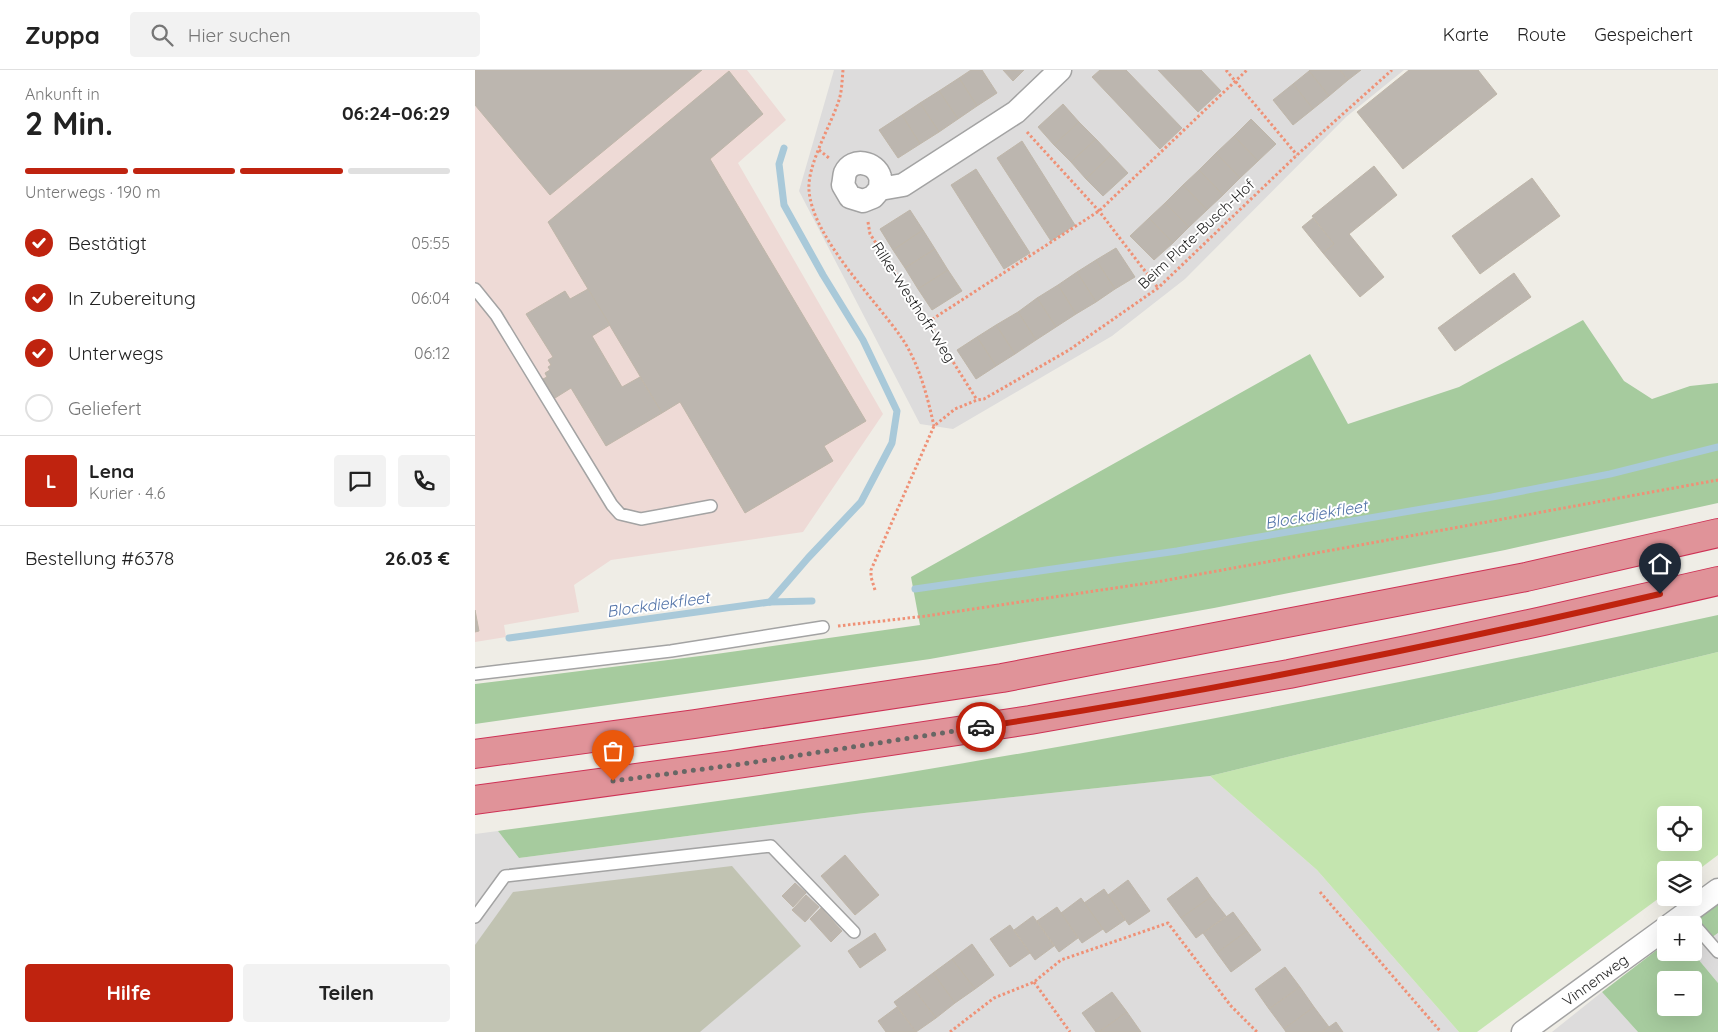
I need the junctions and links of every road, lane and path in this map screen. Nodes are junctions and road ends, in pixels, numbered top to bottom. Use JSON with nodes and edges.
{"nodes":[{"id":1,"x":843,"y":70,"type":"edge"},
{"id":2,"x":1060,"y":70,"type":"edge"},
{"id":3,"x":1226,"y":70,"type":"edge"},
{"id":4,"x":1247,"y":70,"type":"edge"},
{"id":5,"x":1392,"y":70,"type":"edge"},
{"id":6,"x":1235,"y":80,"type":"junction"},
{"id":7,"x":1016,"y":112,"type":"junction"},
{"id":8,"x":1297,"y":155,"type":"junction"},
{"id":9,"x":871,"y":195,"type":"joint"},
{"id":10,"x":1099,"y":211,"type":"junction"},
{"id":11,"x":1158,"y":288,"type":"junction"},
{"id":12,"x":475,"y":289,"type":"edge"},
{"id":13,"x":928,"y":322,"type":"junction"},
{"id":14,"x":977,"y":400,"type":"junction"},
{"id":15,"x":934,"y":426,"type":"junction"},
{"id":16,"x":1718,"y":480,"type":"edge"},
{"id":17,"x":711,"y":506,"type":"dead end"},
{"id":18,"x":1718,"y":533,"type":"edge"},
{"id":19,"x":1718,"y":580,"type":"edge"},
{"id":20,"x":875,"y":590,"type":"dead end"},
{"id":21,"x":823,"y":627,"type":"joint"},
{"id":22,"x":475,"y":674,"type":"edge"},
{"id":23,"x":475,"y":754,"type":"edge"},
{"id":24,"x":475,"y":800,"type":"edge"},
{"id":25,"x":1718,"y":890,"type":"edge"},
{"id":26,"x":1320,"y":892,"type":"dead end"},
{"id":27,"x":475,"y":916,"type":"edge"},
{"id":28,"x":1682,"y":916,"type":"edge"},
{"id":29,"x":854,"y":932,"type":"dead end"},
{"id":30,"x":1657,"y":935,"type":"edge"},
{"id":31,"x":1702,"y":940,"type":"edge"},
{"id":32,"x":1718,"y":952,"type":"edge"},
{"id":33,"x":1034,"y":982,"type":"junction"},
{"id":34,"x":950,"y":1032,"type":"edge"},
{"id":35,"x":1070,"y":1032,"type":"edge"},
{"id":36,"x":1257,"y":1032,"type":"edge"},
{"id":37,"x":1441,"y":1032,"type":"edge"},
{"id":38,"x":1523,"y":1032,"type":"edge"}],
"edges":[{"from":1,"to":15,"type":"path"},
{"from":2,"to":7,"type":"street"},
{"from":3,"to":6,"type":"path"},
{"from":4,"to":6,"type":"path"},
{"from":5,"to":8,"type":"path","name":"Beim Plate-Busch-Hof"},
{"from":6,"to":8,"type":"path"},
{"from":6,"to":10,"type":"path"},
{"from":7,"to":9,"type":"street"},
{"from":7,"to":10,"type":"path"},
{"from":8,"to":11,"type":"path","name":"Beim Plate-Busch-Hof"},
{"from":9,"to":13,"type":"path","name":"Rilke-Westhoff-Weg"},
{"from":10,"to":11,"type":"path"},
{"from":10,"to":13,"type":"path"},
{"from":11,"to":14,"type":"path","name":"Beim Plate-Busch-Hof"},
{"from":12,"to":17,"type":"lane"},
{"from":13,"to":14,"type":"path","name":"Rilke-Westhoff-Weg"},
{"from":14,"to":15,"type":"path","name":"Beim Plate-Busch-Hof"},
{"from":15,"to":20,"type":"path"},
{"from":16,"to":21,"type":"path"},
{"from":18,"to":23,"type":"highway"},
{"from":19,"to":24,"type":"highway"},
{"from":21,"to":22,"type":"lane"},
{"from":25,"to":28,"type":"street"},
{"from":26,"to":37,"type":"path"},
{"from":27,"to":29,"type":"lane"},
{"from":30,"to":38,"type":"street","name":"Vinnenweg"},
{"from":31,"to":32,"type":"lane"},
{"from":33,"to":34,"type":"path"},
{"from":33,"to":35,"type":"path"},
{"from":33,"to":36,"type":"path"}]}
